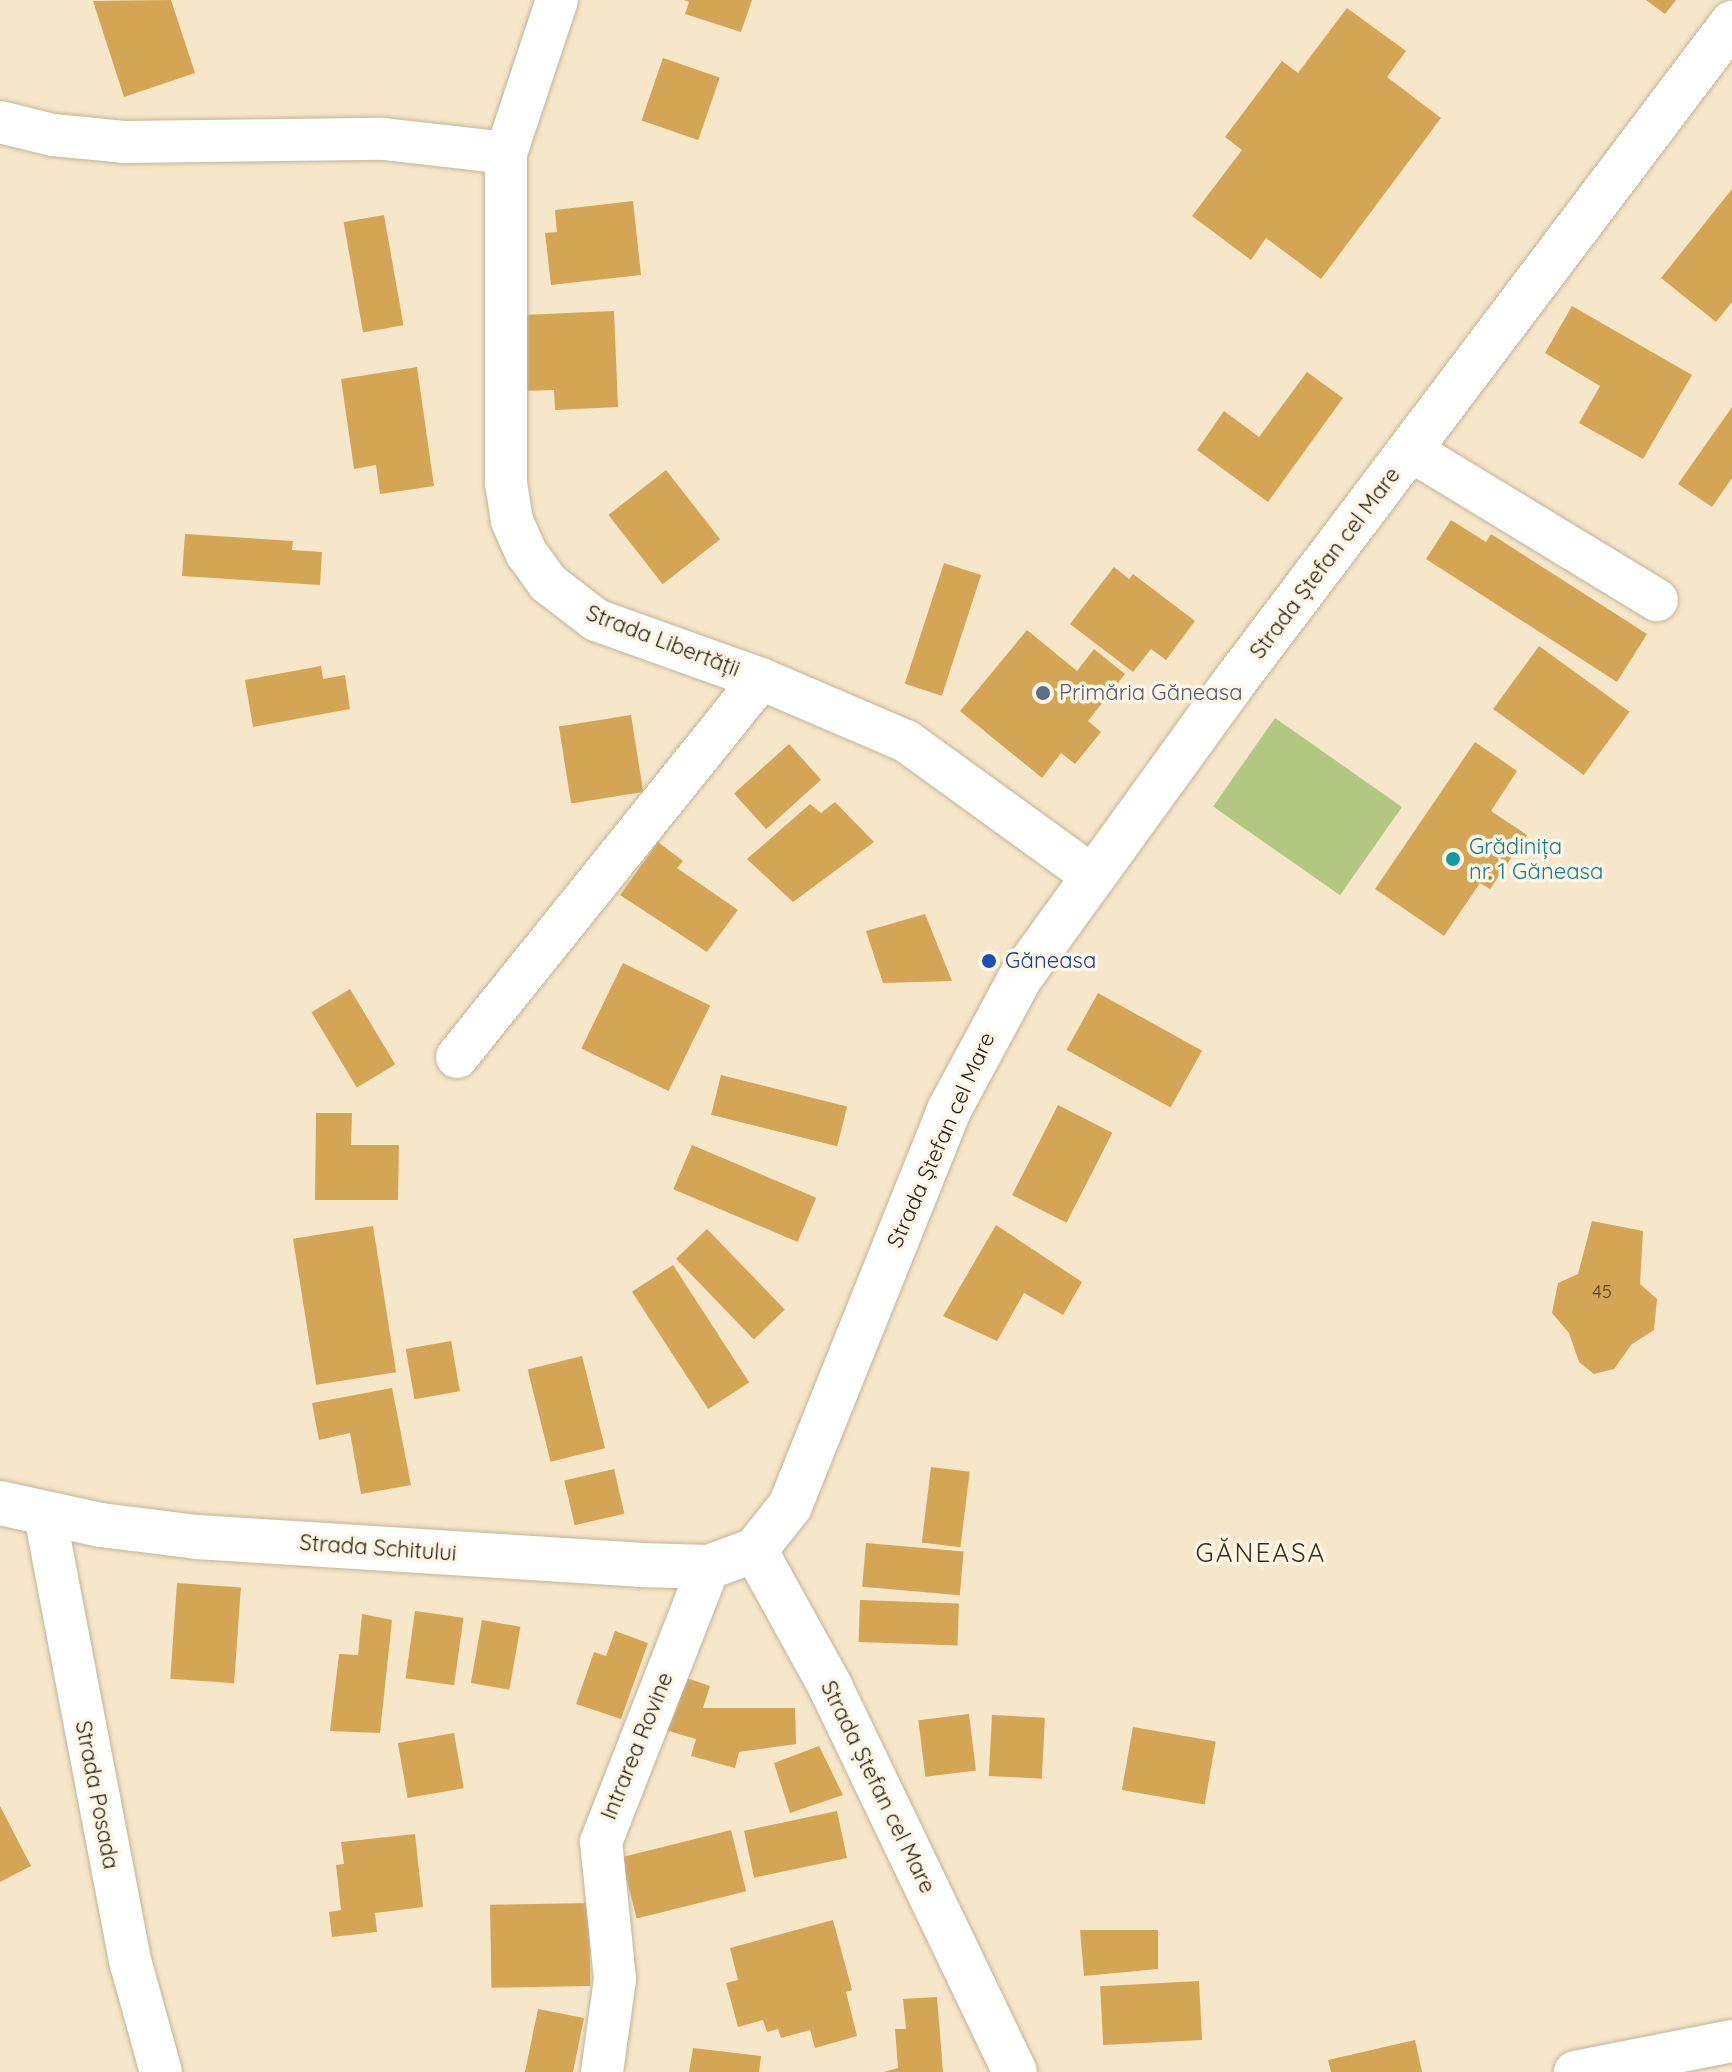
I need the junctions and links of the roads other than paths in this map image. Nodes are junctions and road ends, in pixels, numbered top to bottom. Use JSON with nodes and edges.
{"nodes":[{"id":1,"x":557,"y":0,"type":"edge"},
{"id":2,"x":1732,"y":23,"type":"edge"},
{"id":3,"x":0,"y":122,"type":"edge"},
{"id":4,"x":506,"y":153,"type":"junction"},
{"id":5,"x":1410,"y":450,"type":"junction"},
{"id":6,"x":1657,"y":600,"type":"dead end"},
{"id":7,"x":761,"y":679,"type":"junction"},
{"id":8,"x":1091,"y":875,"type":"junction"},
{"id":9,"x":457,"y":1057,"type":"dead end"},
{"id":10,"x":0,"y":1503,"type":"edge"},
{"id":11,"x":45,"y":1515,"type":"junction"},
{"id":12,"x":755,"y":1550,"type":"junction"},
{"id":13,"x":709,"y":1567,"type":"junction"},
{"id":14,"x":1732,"y":2041,"type":"edge"},
{"id":15,"x":161,"y":2072,"type":"edge"},
{"id":16,"x":602,"y":2072,"type":"edge"},
{"id":17,"x":1015,"y":2072,"type":"edge"},
{"id":18,"x":1575,"y":2072,"type":"edge"}],
"edges":[{"from":1,"to":4,"type":"street","name":"Strada Libertății"},
{"from":2,"to":5,"type":"main road","name":"Strada Ștefan cel Mare"},
{"from":3,"to":4,"type":"street"},
{"from":4,"to":7,"type":"street","name":"Strada Libertății"},
{"from":5,"to":6,"type":"street"},
{"from":5,"to":8,"type":"main road","name":"Strada Ștefan cel Mare"},
{"from":7,"to":8,"type":"street","name":"Strada Libertății"},
{"from":7,"to":9,"type":"street"},
{"from":8,"to":12,"type":"main road","name":"Strada Ștefan cel Mare"},
{"from":10,"to":11,"type":"main road","name":"Strada Schitului"},
{"from":11,"to":13,"type":"main road","name":"Strada Schitului"},
{"from":11,"to":15,"type":"street","name":"Strada Posada"},
{"from":12,"to":13,"type":"main road","name":"Strada Schitului"},
{"from":12,"to":17,"type":"main road","name":"Strada Ștefan cel Mare"},
{"from":13,"to":16,"type":"street","name":"Intrarea Rovine"},
{"from":14,"to":18,"type":"street"}]}
